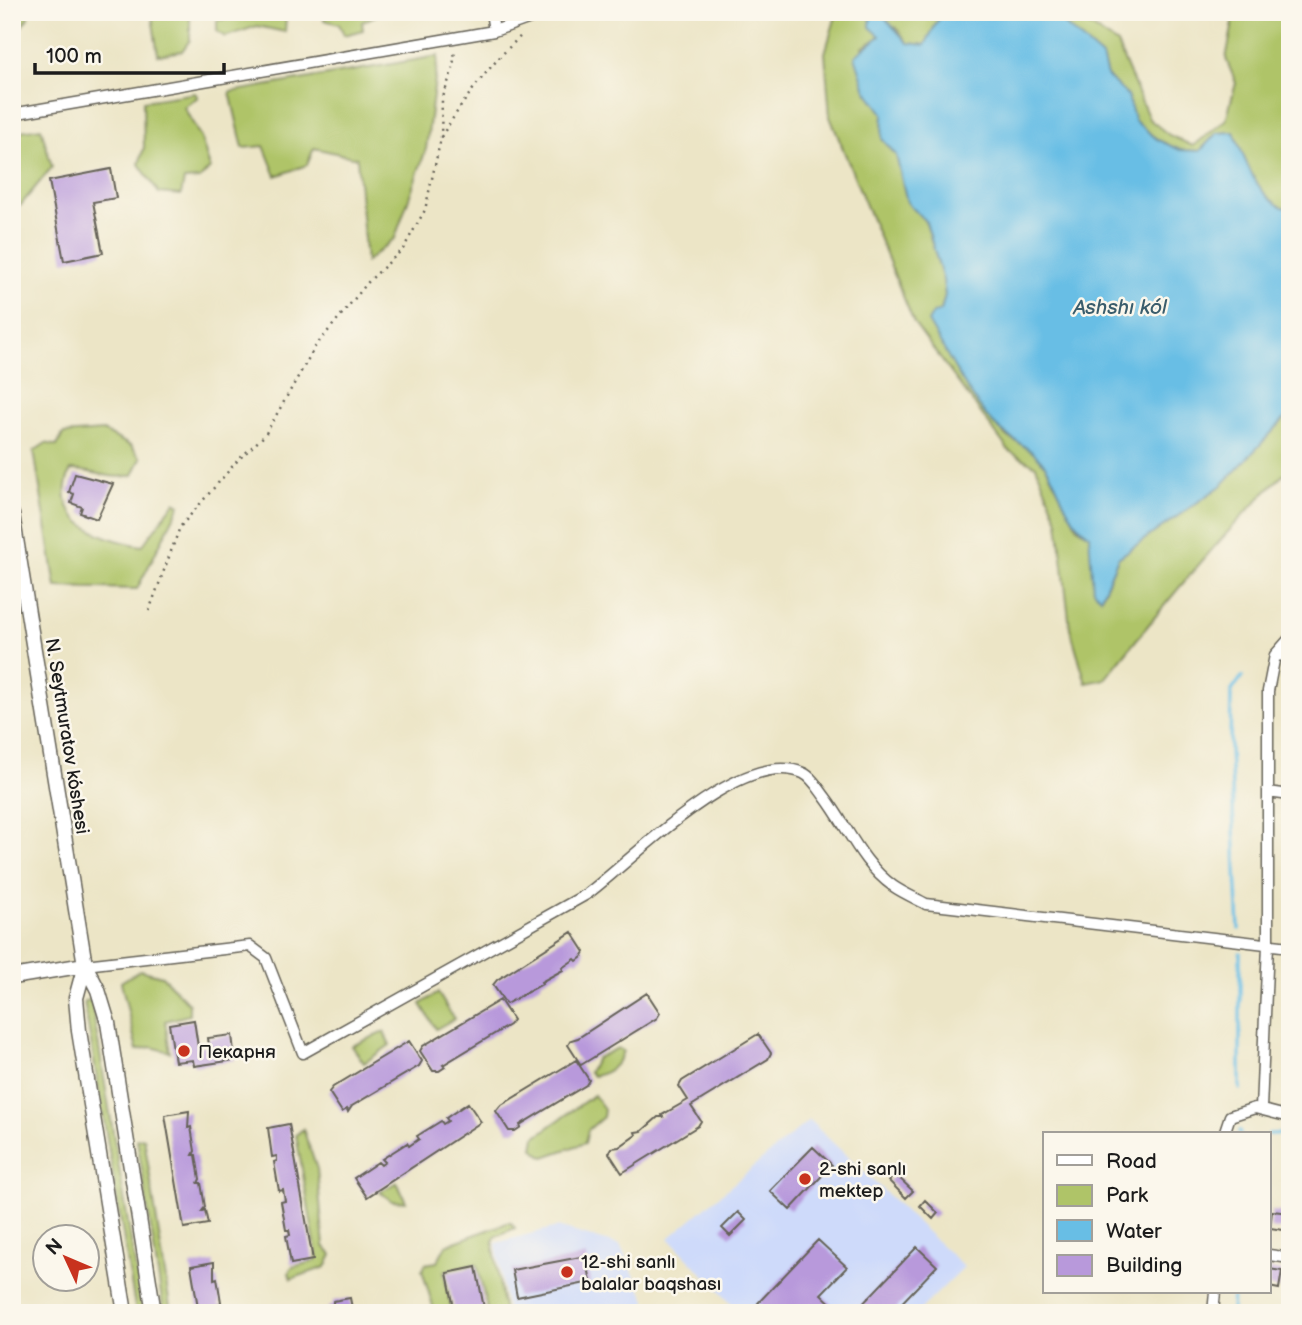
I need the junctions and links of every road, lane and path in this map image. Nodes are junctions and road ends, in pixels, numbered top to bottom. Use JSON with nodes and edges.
{"nodes":[{"id":1,"x":491,"y":12,"type":"edge"},
{"id":2,"x":547,"y":12,"type":"edge"},
{"id":3,"x":494,"y":31,"type":"junction"},
{"id":4,"x":526,"y":31,"type":"dead end"},
{"id":5,"x":457,"y":38,"type":"junction"},
{"id":6,"x":12,"y":114,"type":"edge"},
{"id":7,"x":440,"y":138,"type":"junction"},
{"id":8,"x":12,"y":514,"type":"edge"},
{"id":9,"x":149,"y":611,"type":"dead end"},
{"id":10,"x":1290,"y":638,"type":"edge"},
{"id":11,"x":1275,"y":655,"type":"junction"},
{"id":12,"x":1290,"y":656,"type":"edge"},
{"id":13,"x":1268,"y":792,"type":"junction"},
{"id":14,"x":1290,"y":795,"type":"edge"},
{"id":15,"x":1268,"y":945,"type":"junction"},
{"id":16,"x":1290,"y":947,"type":"edge"},
{"id":17,"x":85,"y":965,"type":"junction"},
{"id":18,"x":12,"y":977,"type":"edge"},
{"id":19,"x":1261,"y":1109,"type":"junction"},
{"id":20,"x":1290,"y":1117,"type":"edge"},
{"id":21,"x":1225,"y":1132,"type":"edge"},
{"id":22,"x":1270,"y":1255,"type":"edge"},
{"id":23,"x":1290,"y":1258,"type":"edge"},
{"id":24,"x":1215,"y":1294,"type":"edge"},
{"id":25,"x":125,"y":1313,"type":"edge"},
{"id":26,"x":155,"y":1313,"type":"edge"},
{"id":27,"x":1213,"y":1313,"type":"edge"}],
"edges":[{"from":1,"to":3,"type":"street"},
{"from":2,"to":3,"type":"street"},
{"from":3,"to":5,"type":"street"},
{"from":4,"to":7,"type":"path"},
{"from":5,"to":6,"type":"street"},
{"from":5,"to":7,"type":"path"},
{"from":7,"to":9,"type":"path"},
{"from":8,"to":17,"type":"street","name":"N. Seytmuratov kóshesi"},
{"from":10,"to":11,"type":"street"},
{"from":11,"to":12,"type":"street"},
{"from":11,"to":13,"type":"street"},
{"from":13,"to":14,"type":"street"},
{"from":13,"to":15,"type":"street"},
{"from":15,"to":16,"type":"street"},
{"from":15,"to":17,"type":"street"},
{"from":15,"to":19,"type":"street"},
{"from":17,"to":18,"type":"street"},
{"from":17,"to":25,"type":"street"},
{"from":17,"to":26,"type":"street"},
{"from":19,"to":20,"type":"street"},
{"from":19,"to":21,"type":"street"},
{"from":22,"to":23,"type":"street"},
{"from":24,"to":27,"type":"street"}]}
